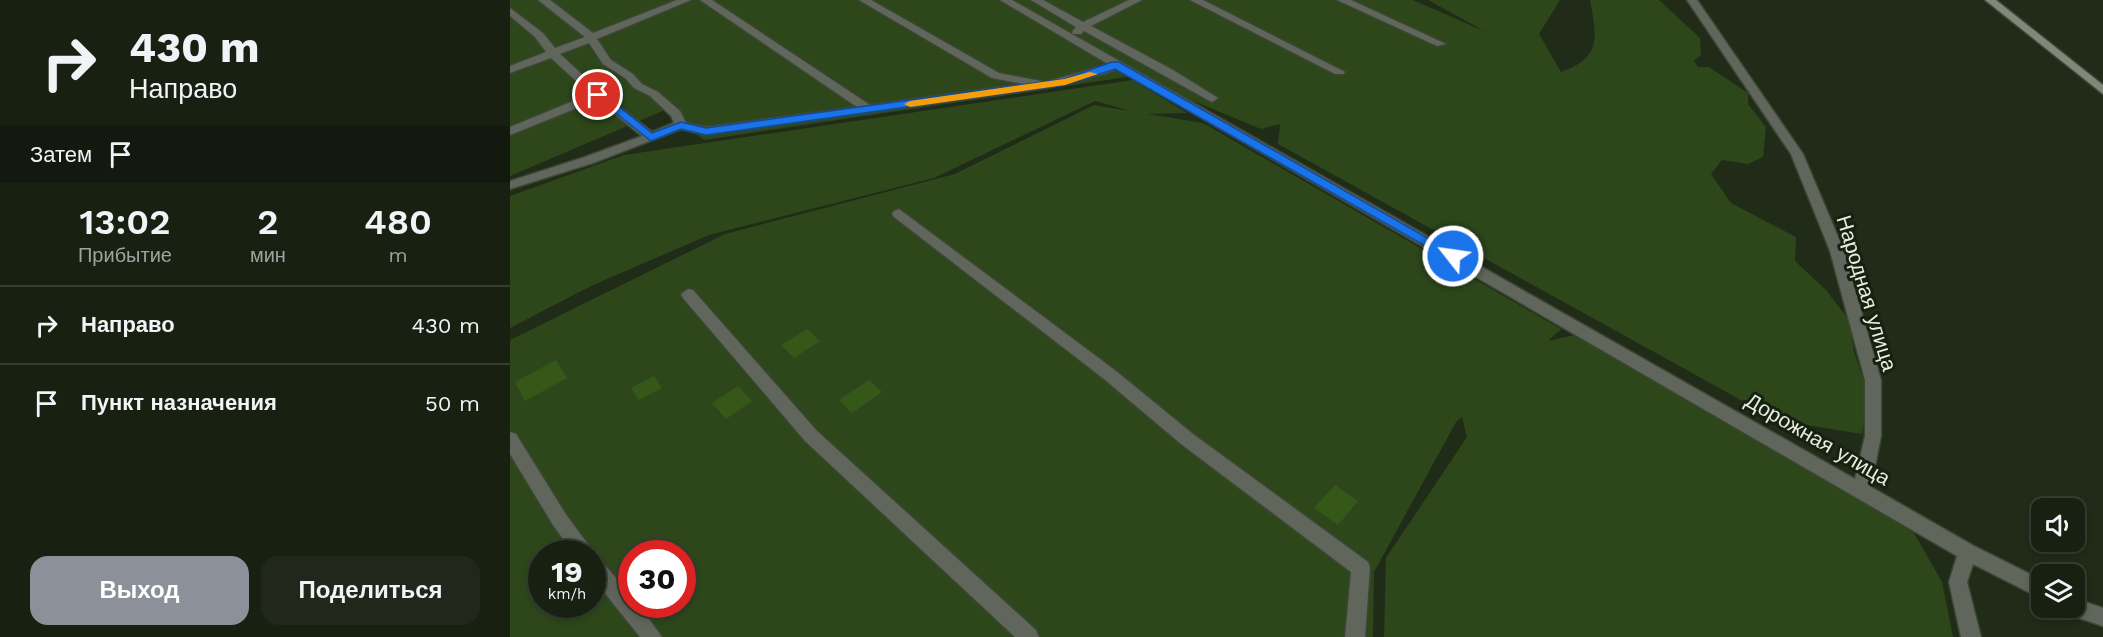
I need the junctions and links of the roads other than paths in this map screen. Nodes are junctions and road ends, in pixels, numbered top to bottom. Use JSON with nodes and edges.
{"nodes":[{"id":1,"x":543,"y":0,"type":"edge"},
{"id":2,"x":686,"y":0,"type":"edge"},
{"id":3,"x":705,"y":0,"type":"edge"},
{"id":4,"x":864,"y":0,"type":"edge"},
{"id":5,"x":1005,"y":0,"type":"edge"},
{"id":6,"x":1036,"y":0,"type":"edge"},
{"id":7,"x":1137,"y":0,"type":"edge"},
{"id":8,"x":1195,"y":0,"type":"edge"},
{"id":9,"x":1342,"y":0,"type":"edge"},
{"id":10,"x":1692,"y":0,"type":"edge"},
{"id":11,"x":1990,"y":0,"type":"edge"},
{"id":12,"x":511,"y":15,"type":"edge"},
{"id":13,"x":1082,"y":27,"type":"junction"},
{"id":14,"x":1072,"y":39,"type":"junction"},
{"id":15,"x":590,"y":40,"type":"junction"},
{"id":16,"x":1441,"y":44,"type":"dead end"},
{"id":17,"x":553,"y":54,"type":"junction"},
{"id":18,"x":1116,"y":65,"type":"junction"},
{"id":19,"x":510,"y":70,"type":"edge"},
{"id":20,"x":1339,"y":72,"type":"dead end"},
{"id":21,"x":1046,"y":85,"type":"junction"},
{"id":22,"x":2103,"y":91,"type":"edge"},
{"id":23,"x":598,"y":95,"type":"junction"},
{"id":24,"x":1212,"y":98,"type":"dead end"},
{"id":25,"x":868,"y":109,"type":"junction"},
{"id":26,"x":681,"y":125,"type":"junction"},
{"id":27,"x":510,"y":131,"type":"edge"},
{"id":28,"x":651,"y":138,"type":"junction"},
{"id":29,"x":510,"y":185,"type":"edge"},
{"id":30,"x":899,"y":214,"type":"dead end"},
{"id":31,"x":688,"y":294,"type":"dead end"},
{"id":32,"x":510,"y":440,"type":"edge"},
{"id":33,"x":1861,"y":491,"type":"junction"},
{"id":34,"x":575,"y":540,"type":"edge"},
{"id":35,"x":1967,"y":552,"type":"junction"},
{"id":36,"x":606,"y":580,"type":"edge"},
{"id":37,"x":2031,"y":584,"type":"edge"},
{"id":38,"x":2085,"y":611,"type":"edge"},
{"id":39,"x":2103,"y":617,"type":"edge"},
{"id":40,"x":652,"y":637,"type":"edge"},
{"id":41,"x":1029,"y":637,"type":"edge"},
{"id":42,"x":1354,"y":637,"type":"edge"},
{"id":43,"x":1971,"y":637,"type":"edge"}],
"edges":[{"from":1,"to":15,"type":"street"},
{"from":2,"to":15,"type":"street"},
{"from":3,"to":25,"type":"street"},
{"from":4,"to":21,"type":"street"},
{"from":5,"to":14,"type":"street","name":"Дорожная улица"},
{"from":6,"to":13,"type":"street"},
{"from":7,"to":13,"type":"street"},
{"from":8,"to":20,"type":"street"},
{"from":9,"to":16,"type":"street"},
{"from":10,"to":33,"type":"street","name":"Народная улица"},
{"from":11,"to":22,"type":"main road"},
{"from":12,"to":17,"type":"street"},
{"from":13,"to":14,"type":"street"},
{"from":13,"to":24,"type":"street"},
{"from":14,"to":18,"type":"street","name":"Дорожная улица"},
{"from":15,"to":17,"type":"street"},
{"from":15,"to":26,"type":"street"},
{"from":17,"to":19,"type":"street"},
{"from":17,"to":23,"type":"street"},
{"from":18,"to":21,"type":"street"},
{"from":18,"to":33,"type":"street","name":"Дорожная улица"},
{"from":21,"to":25,"type":"street"},
{"from":23,"to":27,"type":"street"},
{"from":23,"to":28,"type":"street"},
{"from":25,"to":26,"type":"street"},
{"from":26,"to":28,"type":"street"},
{"from":28,"to":29,"type":"street"},
{"from":30,"to":42,"type":"street"},
{"from":31,"to":41,"type":"street"},
{"from":32,"to":34,"type":"street"},
{"from":33,"to":35,"type":"street","name":"Дорожная улица"},
{"from":35,"to":37,"type":"street","name":"Дорожная улица"},
{"from":35,"to":43,"type":"street"},
{"from":36,"to":40,"type":"street"},
{"from":38,"to":39,"type":"street"}]}
